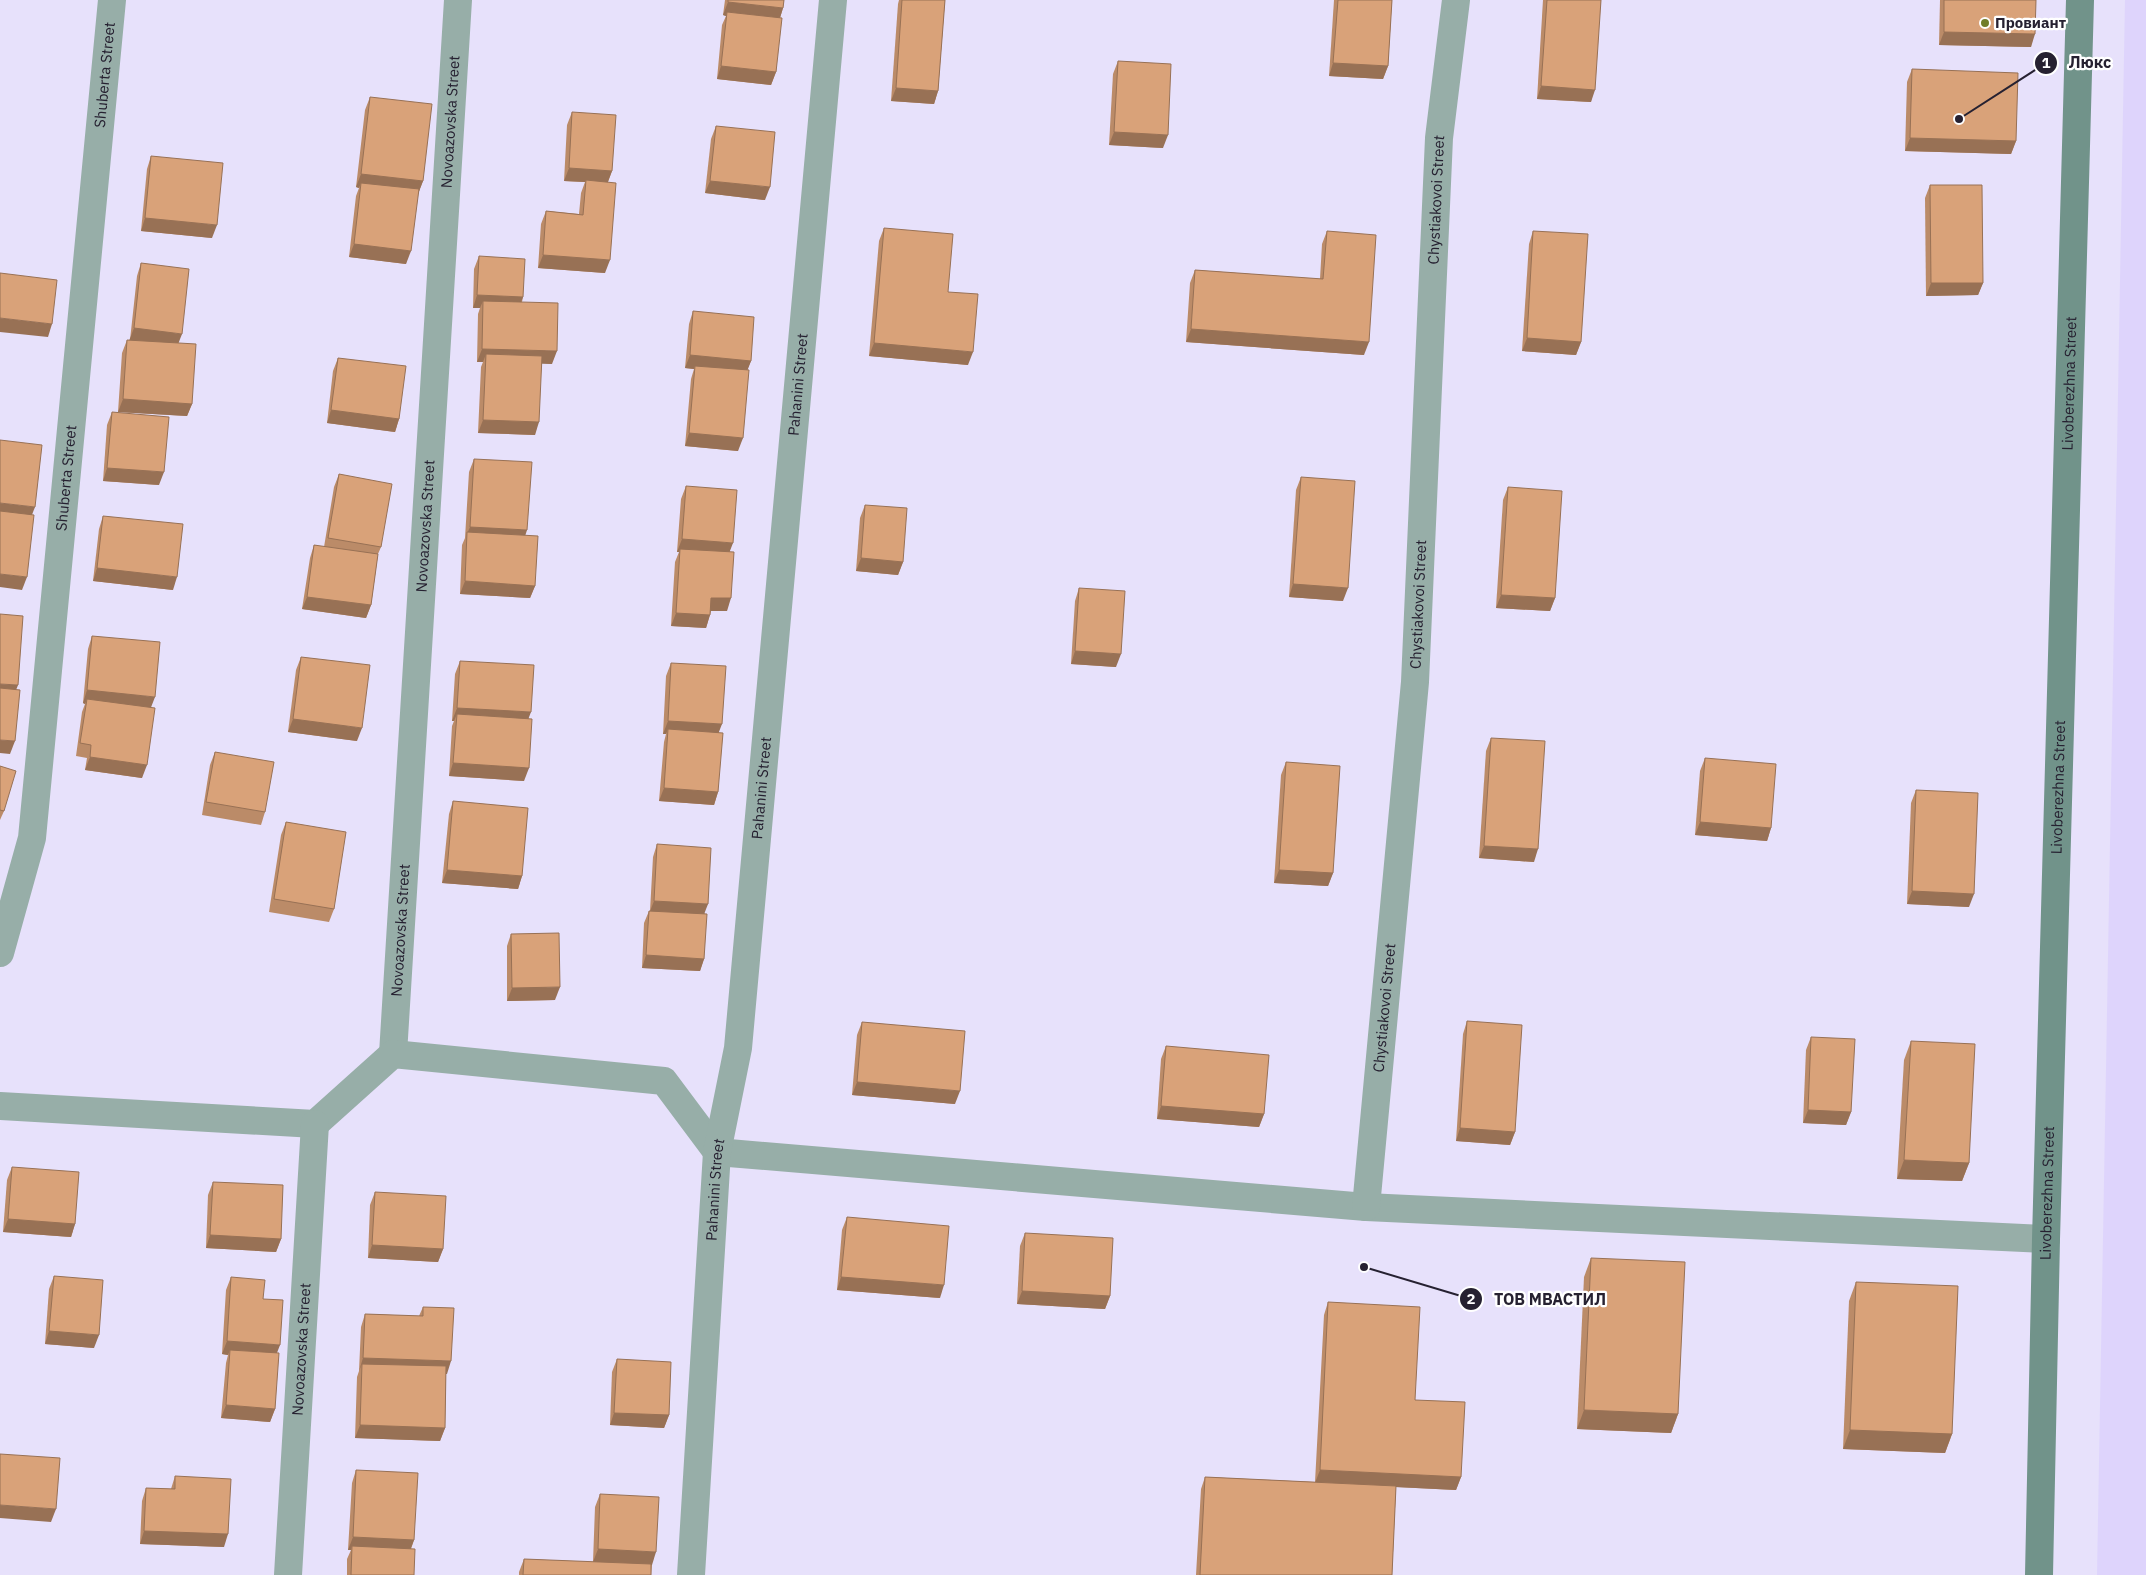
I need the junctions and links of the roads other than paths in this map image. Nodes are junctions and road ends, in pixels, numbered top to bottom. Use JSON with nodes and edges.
{"nodes":[{"id":1,"x":112,"y":0,"type":"edge"},
{"id":2,"x":458,"y":0,"type":"edge"},
{"id":3,"x":832,"y":0,"type":"edge"},
{"id":4,"x":1456,"y":0,"type":"edge"},
{"id":5,"x":2080,"y":0,"type":"edge"},
{"id":6,"x":0,"y":953,"type":"edge"},
{"id":7,"x":393,"y":1054,"type":"junction"},
{"id":8,"x":0,"y":1106,"type":"edge"},
{"id":9,"x":315,"y":1124,"type":"junction"},
{"id":10,"x":716,"y":1152,"type":"junction"},
{"id":11,"x":1366,"y":1207,"type":"junction"},
{"id":12,"x":2046,"y":1239,"type":"junction"},
{"id":13,"x":288,"y":1575,"type":"edge"},
{"id":14,"x":692,"y":1575,"type":"edge"},
{"id":15,"x":2039,"y":1575,"type":"edge"}],
"edges":[{"from":1,"to":6,"type":"street","name":"Shuberta Street"},
{"from":2,"to":7,"type":"street","name":"Novoazovska Street"},
{"from":3,"to":10,"type":"street","name":"Pahanini Street"},
{"from":4,"to":11,"type":"street","name":"Chystiakovoi Street"},
{"from":5,"to":12,"type":"main road","name":"Livoberezhna Street"},
{"from":7,"to":9,"type":"street"},
{"from":7,"to":10,"type":"street"},
{"from":8,"to":9,"type":"street"},
{"from":9,"to":13,"type":"street","name":"Novoazovska Street"},
{"from":10,"to":11,"type":"street"},
{"from":10,"to":14,"type":"street","name":"Pahanini Street"},
{"from":11,"to":12,"type":"street"},
{"from":12,"to":15,"type":"main road","name":"Livoberezhna Street"}]}
